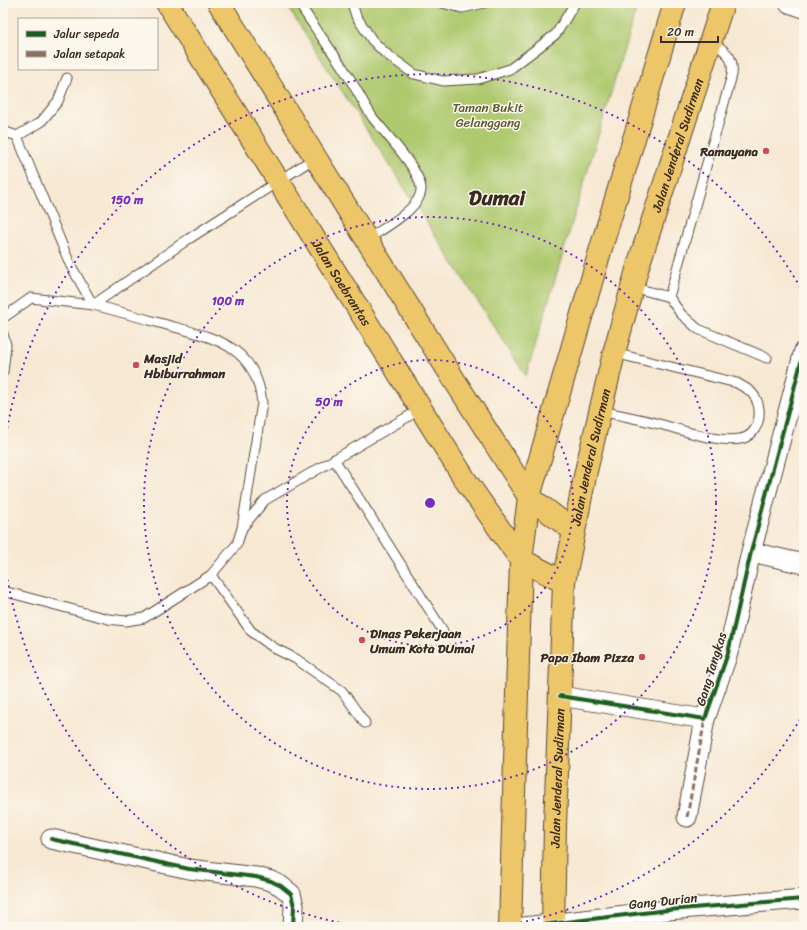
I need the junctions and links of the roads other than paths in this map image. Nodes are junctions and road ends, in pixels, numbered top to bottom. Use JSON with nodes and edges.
{"nodes":[{"id":1,"x":166,"y":3,"type":"edge"},
{"id":2,"x":219,"y":3,"type":"edge"},
{"id":3,"x":299,"y":3,"type":"edge"},
{"id":4,"x":352,"y":3,"type":"edge"},
{"id":5,"x":442,"y":3,"type":"edge"},
{"id":6,"x":484,"y":3,"type":"edge"},
{"id":7,"x":574,"y":3,"type":"edge"},
{"id":8,"x":675,"y":3,"type":"edge"},
{"id":9,"x":723,"y":3,"type":"edge"},
{"id":10,"x":789,"y":3,"type":"edge"},
{"id":11,"x":804,"y":8,"type":"edge"},
{"id":12,"x":710,"y":40,"type":"junction"},
{"id":13,"x":67,"y":78,"type":"dead end"},
{"id":14,"x":3,"y":131,"type":"edge"},
{"id":15,"x":17,"y":136,"type":"junction"},
{"id":16,"x":316,"y":157,"type":"junction"},
{"id":17,"x":278,"y":182,"type":"junction"},
{"id":18,"x":366,"y":240,"type":"junction"},
{"id":19,"x":632,"y":288,"type":"junction"},
{"id":20,"x":668,"y":297,"type":"junction"},
{"id":21,"x":93,"y":305,"type":"junction"},
{"id":22,"x":3,"y":318,"type":"edge"},
{"id":23,"x":3,"y":334,"type":"edge"},
{"id":24,"x":804,"y":351,"type":"edge"},
{"id":25,"x":614,"y":353,"type":"junction"},
{"id":26,"x":767,"y":358,"type":"dead end"},
{"id":27,"x":3,"y":372,"type":"edge"},
{"id":28,"x":421,"y":409,"type":"junction"},
{"id":29,"x":599,"y":411,"type":"junction"},
{"id":30,"x":334,"y":459,"type":"junction"},
{"id":31,"x":529,"y":498,"type":"junction"},
{"id":32,"x":242,"y":528,"type":"junction"},
{"id":33,"x":574,"y":531,"type":"junction"},
{"id":34,"x":751,"y":552,"type":"junction"},
{"id":35,"x":521,"y":560,"type":"junction"},
{"id":36,"x":804,"y":564,"type":"edge"},
{"id":37,"x":211,"y":574,"type":"junction"},
{"id":38,"x":564,"y":582,"type":"junction"},
{"id":39,"x":3,"y":591,"type":"edge"},
{"id":40,"x":443,"y":631,"type":"dead end"},
{"id":41,"x":560,"y":696,"type":"junction"},
{"id":42,"x":705,"y":719,"type":"junction"},
{"id":43,"x":366,"y":723,"type":"dead end"},
{"id":44,"x":688,"y":817,"type":"dead end"},
{"id":45,"x":51,"y":839,"type":"dead end"},
{"id":46,"x":804,"y":899,"type":"edge"},
{"id":47,"x":553,"y":926,"type":"edge"},
{"id":48,"x":293,"y":927,"type":"edge"},
{"id":49,"x":510,"y":927,"type":"edge"},
{"id":50,"x":524,"y":927,"type":"edge"}],
"edges":[{"from":1,"to":17,"type":"main road","name":"Jalan Soebrantas"},
{"from":2,"to":16,"type":"main road"},
{"from":3,"to":18,"type":"lane"},
{"from":4,"to":7,"type":"lane"},
{"from":5,"to":6,"type":"lane"},
{"from":8,"to":31,"type":"main road"},
{"from":9,"to":12,"type":"main road","name":"Jalan Jenderal Sudirman"},
{"from":10,"to":11,"type":"street"},
{"from":12,"to":19,"type":"main road","name":"Jalan Jenderal Sudirman"},
{"from":12,"to":20,"type":"lane"},
{"from":13,"to":15,"type":"lane"},
{"from":14,"to":15,"type":"lane"},
{"from":15,"to":21,"type":"lane"},
{"from":16,"to":17,"type":"lane"},
{"from":16,"to":18,"type":"main road"},
{"from":17,"to":21,"type":"lane"},
{"from":17,"to":28,"type":"main road","name":"Jalan Soebrantas"},
{"from":18,"to":31,"type":"main road"},
{"from":19,"to":20,"type":"lane"},
{"from":19,"to":25,"type":"main road","name":"Jalan Jenderal Sudirman"},
{"from":20,"to":26,"type":"lane"},
{"from":21,"to":22,"type":"lane"},
{"from":21,"to":32,"type":"lane"},
{"from":23,"to":27,"type":"lane"},
{"from":24,"to":34,"type":"street","name":"Gang Tangkas"},
{"from":25,"to":29,"type":"main road","name":"Jalan Jenderal Sudirman"},
{"from":25,"to":29,"type":"lane"},
{"from":28,"to":30,"type":"lane"},
{"from":28,"to":35,"type":"main road","name":"Jalan Soebrantas"},
{"from":29,"to":33,"type":"main road","name":"Jalan Jenderal Sudirman"},
{"from":30,"to":32,"type":"lane"},
{"from":30,"to":40,"type":"lane"},
{"from":31,"to":33,"type":"main road"},
{"from":31,"to":35,"type":"main road"},
{"from":32,"to":37,"type":"lane"},
{"from":33,"to":38,"type":"main road","name":"Jalan Jenderal Sudirman"},
{"from":34,"to":36,"type":"street"},
{"from":34,"to":42,"type":"street","name":"Gang Tangkas"},
{"from":35,"to":38,"type":"main road"},
{"from":35,"to":49,"type":"main road"},
{"from":37,"to":39,"type":"lane"},
{"from":37,"to":43,"type":"lane"},
{"from":38,"to":41,"type":"main road","name":"Jalan Jenderal Sudirman"},
{"from":41,"to":42,"type":"street","name":"Gang Tangkas"},
{"from":41,"to":47,"type":"main road","name":"Jalan Jenderal Sudirman"},
{"from":42,"to":44,"type":"street"},
{"from":45,"to":48,"type":"street"},
{"from":46,"to":47,"type":"street","name":"Gang Durian"},
{"from":47,"to":50,"type":"street","name":"Gang Durian"}]}
